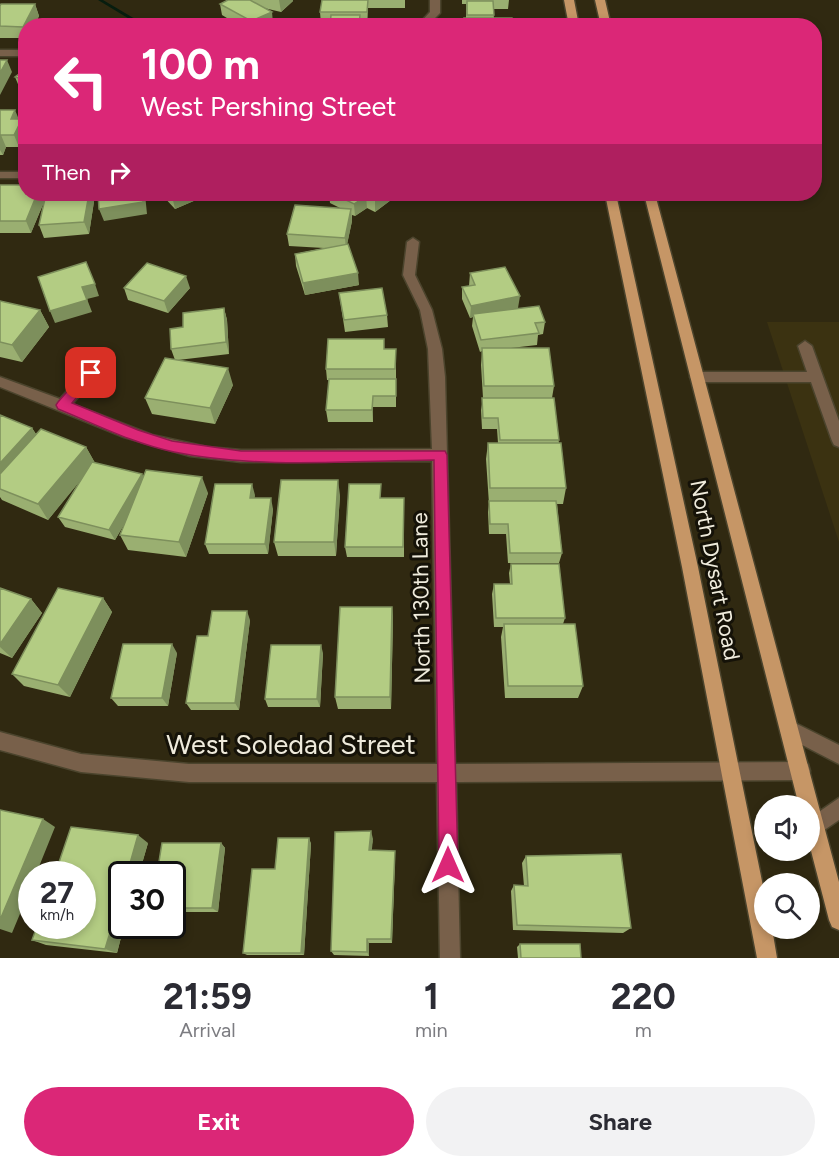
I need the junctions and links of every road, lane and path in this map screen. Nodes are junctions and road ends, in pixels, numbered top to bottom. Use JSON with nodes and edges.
{"nodes":[{"id":1,"x":435,"y":0,"type":"edge"},
{"id":2,"x":569,"y":0,"type":"edge"},
{"id":3,"x":600,"y":0,"type":"edge"},
{"id":4,"x":430,"y":18,"type":"edge"},
{"id":5,"x":572,"y":18,"type":"edge"},
{"id":6,"x":604,"y":18,"type":"edge"},
{"id":7,"x":0,"y":53,"type":"edge"},
{"id":8,"x":18,"y":53,"type":"edge"},
{"id":9,"x":0,"y":175,"type":"edge"},
{"id":10,"x":18,"y":175,"type":"edge"},
{"id":11,"x":612,"y":201,"type":"edge"},
{"id":12,"x":651,"y":201,"type":"edge"},
{"id":13,"x":413,"y":242,"type":"dead end"},
{"id":14,"x":805,"y":346,"type":"dead end"},
{"id":15,"x":105,"y":357,"type":"dead end"},
{"id":16,"x":816,"y":377,"type":"junction"},
{"id":17,"x":697,"y":378,"type":"junction"},
{"id":18,"x":0,"y":382,"type":"edge"},
{"id":19,"x":63,"y":405,"type":"junction"},
{"id":20,"x":839,"y":441,"type":"edge"},
{"id":21,"x":441,"y":455,"type":"junction"},
{"id":22,"x":789,"y":729,"type":"junction"},
{"id":23,"x":0,"y":741,"type":"edge"},
{"id":24,"x":839,"y":755,"type":"edge"},
{"id":25,"x":801,"y":771,"type":"junction"},
{"id":26,"x":448,"y":772,"type":"junction"},
{"id":27,"x":730,"y":772,"type":"junction"},
{"id":28,"x":807,"y":795,"type":"edge"},
{"id":29,"x":839,"y":808,"type":"edge"},
{"id":30,"x":820,"y":812,"type":"edge"},
{"id":31,"x":820,"y":848,"type":"edge"},
{"id":32,"x":839,"y":920,"type":"edge"},
{"id":33,"x":450,"y":958,"type":"edge"},
{"id":34,"x":767,"y":958,"type":"edge"}],
"edges":[{"from":1,"to":4,"type":"street"},
{"from":2,"to":5,"type":"main road"},
{"from":3,"to":6,"type":"main road"},
{"from":7,"to":8,"type":"street"},
{"from":9,"to":10,"type":"street"},
{"from":11,"to":27,"type":"main road","name":"North Dysart Road"},
{"from":12,"to":17,"type":"main road","name":"North Dysart Road"},
{"from":13,"to":21,"type":"street","name":"North 130th Lane"},
{"from":14,"to":16,"type":"street"},
{"from":15,"to":19,"type":"street"},
{"from":16,"to":17,"type":"street"},
{"from":16,"to":20,"type":"street"},
{"from":17,"to":22,"type":"main road","name":"North Dysart Road"},
{"from":18,"to":19,"type":"street"},
{"from":19,"to":21,"type":"street"},
{"from":21,"to":26,"type":"street","name":"North 130th Lane"},
{"from":22,"to":24,"type":"street"},
{"from":22,"to":25,"type":"main road","name":"North Dysart Road"},
{"from":23,"to":26,"type":"street","name":"West Soledad Street"},
{"from":25,"to":27,"type":"street","name":"West Soledad Street"},
{"from":25,"to":28,"type":"main road","name":"North Dysart Road"},
{"from":26,"to":27,"type":"street","name":"West Soledad Street"},
{"from":26,"to":33,"type":"street","name":"North 130th Lane"},
{"from":27,"to":34,"type":"main road","name":"North Dysart Road"},
{"from":29,"to":30,"type":"street"},
{"from":31,"to":32,"type":"main road","name":"North Dysart Road"}]}
